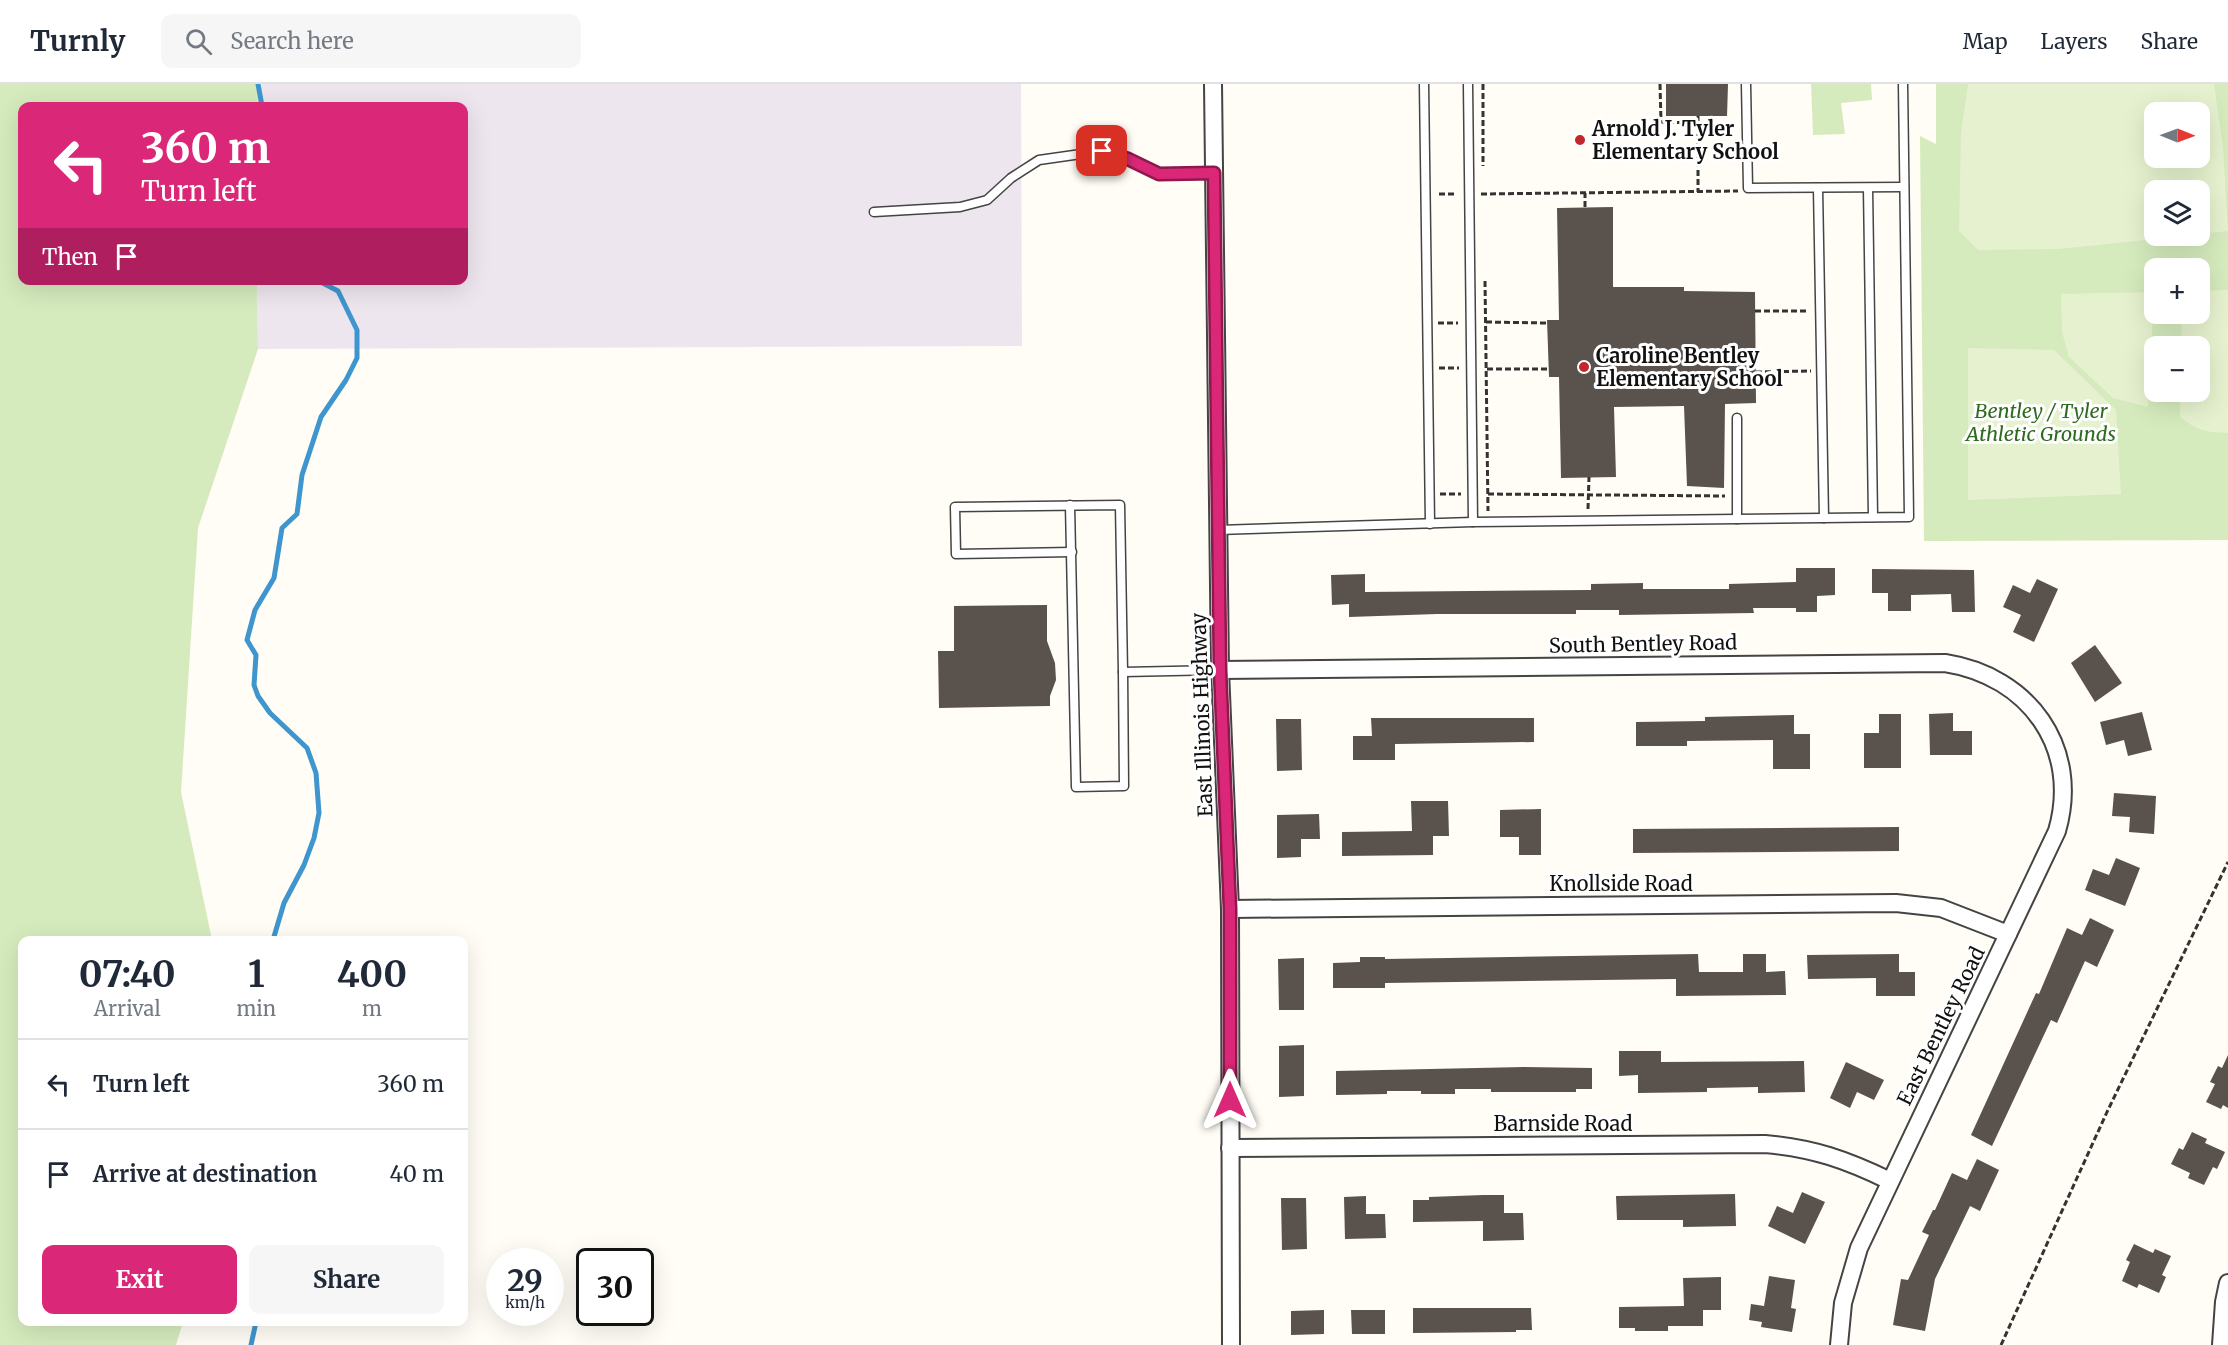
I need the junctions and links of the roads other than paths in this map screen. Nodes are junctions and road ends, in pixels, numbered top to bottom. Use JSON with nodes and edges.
{"nodes":[{"id":1,"x":1213,"y":84,"type":"edge"},
{"id":2,"x":1424,"y":84,"type":"edge"},
{"id":3,"x":1468,"y":84,"type":"edge"},
{"id":4,"x":1746,"y":84,"type":"edge"},
{"id":5,"x":1903,"y":84,"type":"edge"},
{"id":6,"x":1214,"y":173,"type":"junction"},
{"id":7,"x":1904,"y":187,"type":"junction"},
{"id":8,"x":1818,"y":188,"type":"junction"},
{"id":9,"x":1868,"y":188,"type":"junction"},
{"id":10,"x":874,"y":212,"type":"dead end"},
{"id":11,"x":1737,"y":418,"type":"dead end"},
{"id":12,"x":1070,"y":505,"type":"junction"},
{"id":13,"x":1873,"y":517,"type":"junction"},
{"id":14,"x":1824,"y":518,"type":"junction"},
{"id":15,"x":1737,"y":519,"type":"junction"},
{"id":16,"x":1473,"y":522,"type":"junction"},
{"id":17,"x":1430,"y":524,"type":"junction"},
{"id":18,"x":1218,"y":530,"type":"junction"},
{"id":19,"x":1072,"y":552,"type":"junction"},
{"id":20,"x":1220,"y":670,"type":"junction"},
{"id":21,"x":1123,"y":672,"type":"junction"},
{"id":22,"x":2044,"y":725,"type":"joint"},
{"id":23,"x":1230,"y":909,"type":"junction"},
{"id":24,"x":2008,"y":934,"type":"junction"},
{"id":25,"x":1230,"y":1148,"type":"junction"},
{"id":26,"x":1890,"y":1181,"type":"junction"},
{"id":27,"x":2228,"y":1283,"type":"edge"},
{"id":28,"x":1231,"y":1345,"type":"edge"},
{"id":29,"x":1839,"y":1345,"type":"edge"},
{"id":30,"x":2221,"y":1345,"type":"edge"}],
"edges":[{"from":1,"to":6,"type":"street","name":"East Illinois Highway"},
{"from":2,"to":17,"type":"lane"},
{"from":3,"to":16,"type":"lane"},
{"from":4,"to":8,"type":"lane"},
{"from":5,"to":7,"type":"lane"},
{"from":6,"to":10,"type":"lane"},
{"from":6,"to":18,"type":"street","name":"East Illinois Highway"},
{"from":7,"to":9,"type":"lane"},
{"from":7,"to":13,"type":"lane"},
{"from":8,"to":9,"type":"lane"},
{"from":8,"to":14,"type":"lane"},
{"from":9,"to":13,"type":"lane"},
{"from":11,"to":15,"type":"lane"},
{"from":12,"to":19,"type":"lane"},
{"from":12,"to":19,"type":"lane"},
{"from":12,"to":21,"type":"lane"},
{"from":13,"to":14,"type":"lane"},
{"from":14,"to":15,"type":"lane"},
{"from":15,"to":16,"type":"lane"},
{"from":16,"to":17,"type":"lane"},
{"from":17,"to":18,"type":"lane"},
{"from":18,"to":20,"type":"street","name":"East Illinois Highway"},
{"from":19,"to":21,"type":"lane"},
{"from":20,"to":21,"type":"lane"},
{"from":20,"to":22,"type":"street","name":"South Bentley Road"},
{"from":20,"to":23,"type":"street","name":"East Illinois Highway"},
{"from":22,"to":24,"type":"street","name":"East Bentley Road"},
{"from":23,"to":24,"type":"street","name":"Knollside Road"},
{"from":23,"to":25,"type":"street","name":"East Illinois Highway"},
{"from":24,"to":26,"type":"street","name":"East Bentley Road"},
{"from":25,"to":26,"type":"street","name":"Barnside Road"},
{"from":25,"to":28,"type":"street","name":"East Illinois Highway"},
{"from":26,"to":29,"type":"street","name":"East Bentley Road"},
{"from":27,"to":30,"type":"street"}]}
